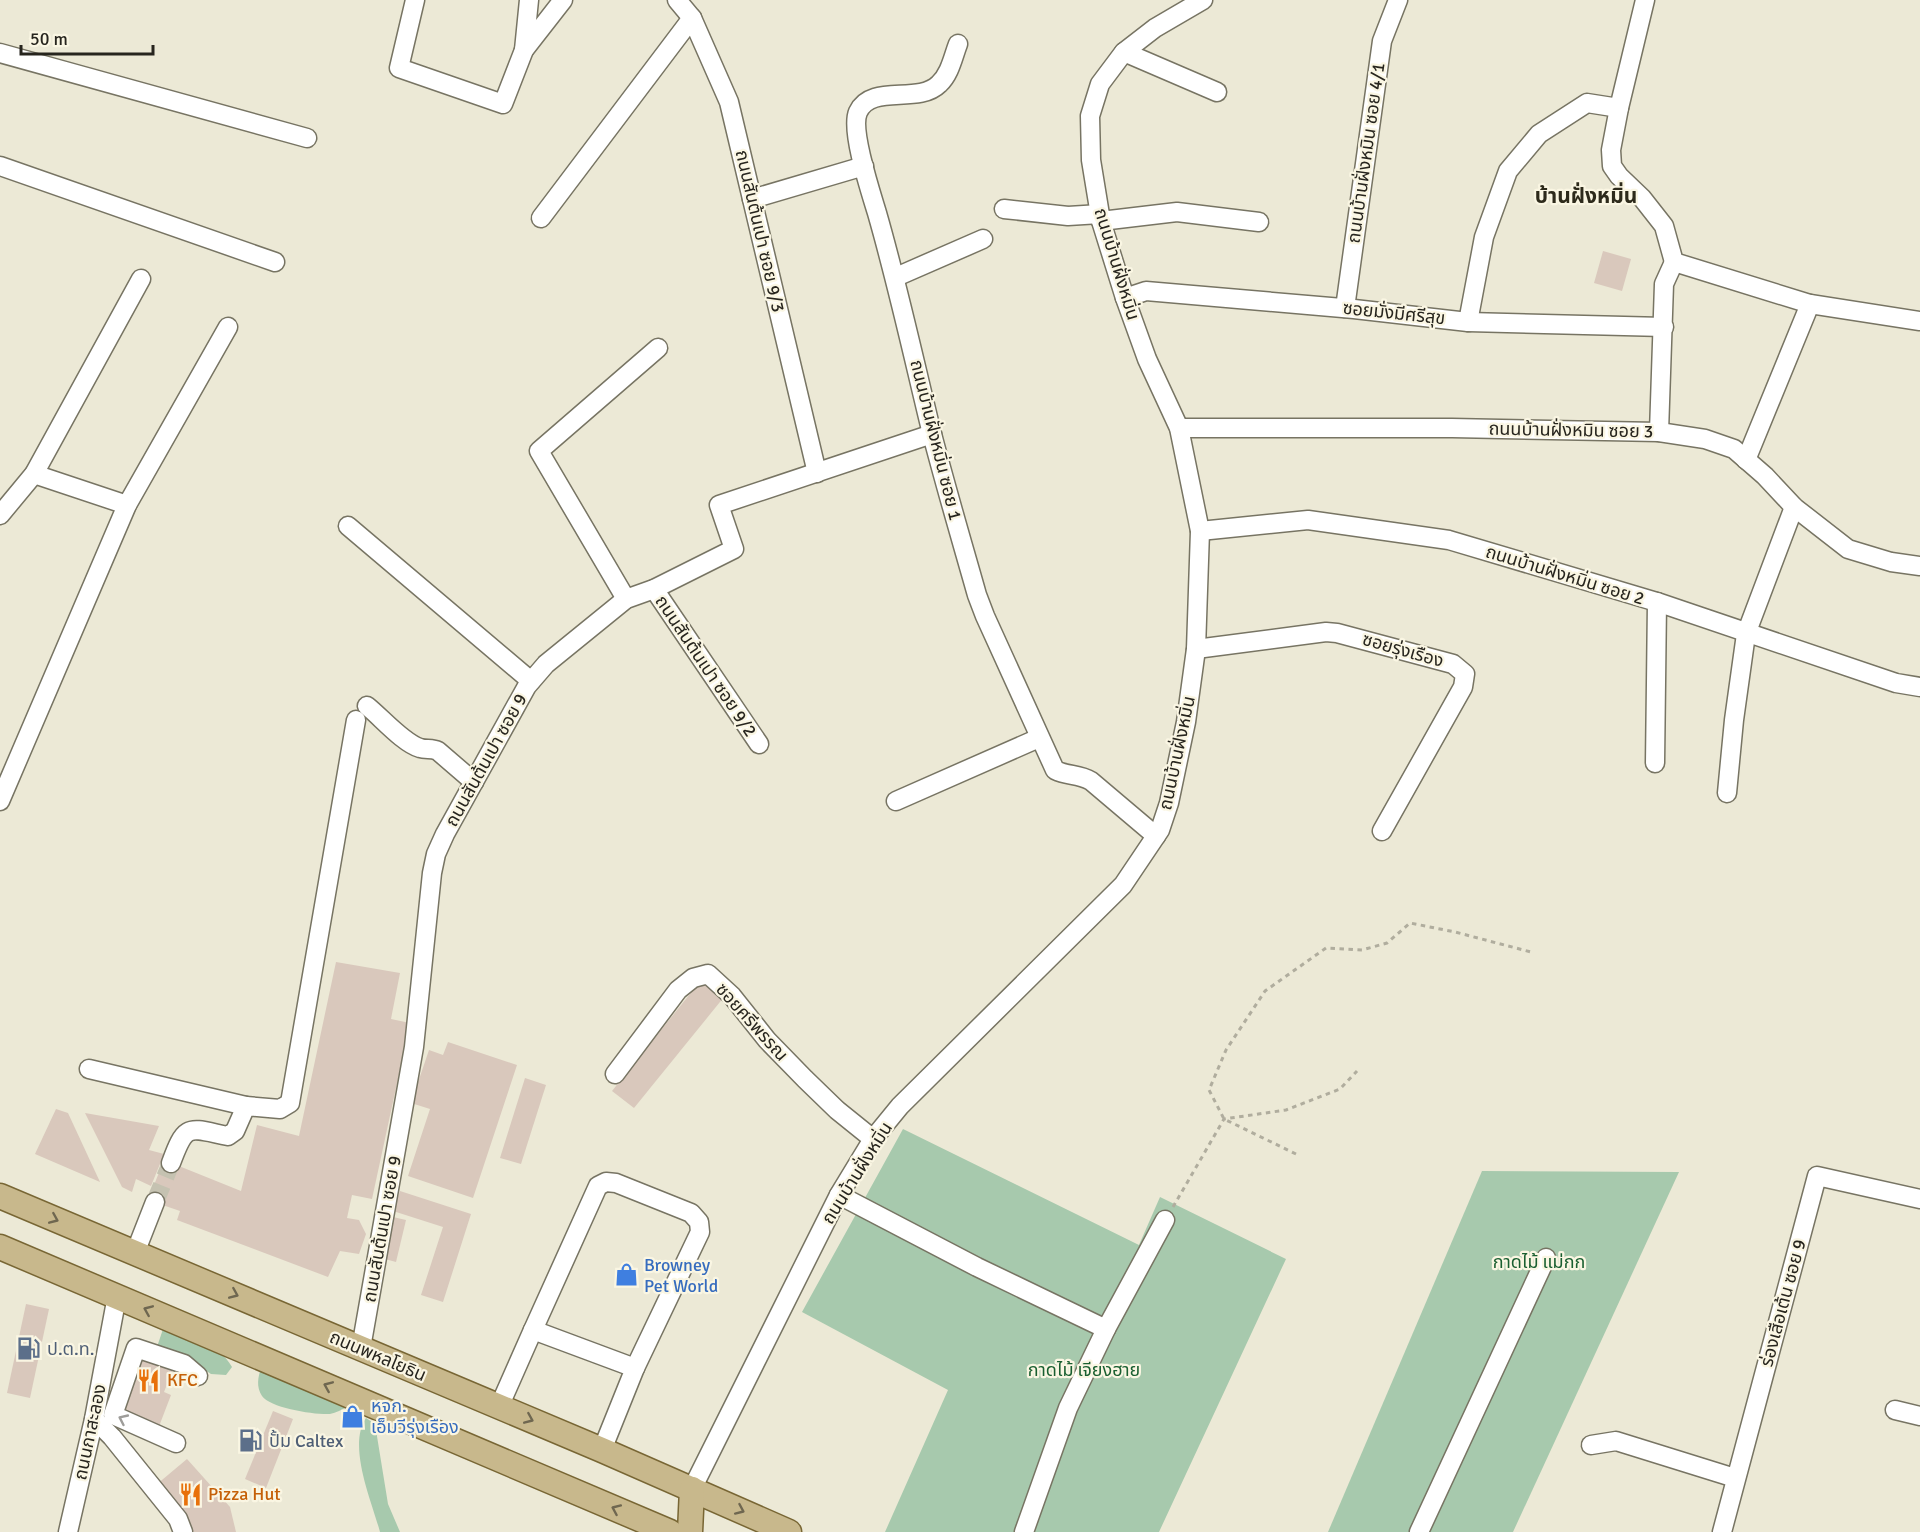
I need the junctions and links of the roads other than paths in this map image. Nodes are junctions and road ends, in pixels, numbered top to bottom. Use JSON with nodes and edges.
{"nodes":[{"id":1,"x":415,"y":0,"type":"edge"},
{"id":2,"x":529,"y":0,"type":"edge"},
{"id":3,"x":563,"y":0,"type":"edge"},
{"id":4,"x":677,"y":0,"type":"edge"},
{"id":5,"x":1203,"y":0,"type":"edge"},
{"id":6,"x":1398,"y":0,"type":"edge"},
{"id":7,"x":1645,"y":0,"type":"edge"},
{"id":8,"x":692,"y":18,"type":"junction"},
{"id":9,"x":958,"y":44,"type":"dead end"},
{"id":10,"x":524,"y":50,"type":"junction"},
{"id":11,"x":1124,"y":52,"type":"junction"},
{"id":12,"x":0,"y":53,"type":"edge"},
{"id":13,"x":1217,"y":92,"type":"dead end"},
{"id":14,"x":1619,"y":108,"type":"junction"},
{"id":15,"x":308,"y":138,"type":"dead end"},
{"id":16,"x":0,"y":166,"type":"edge"},
{"id":17,"x":864,"y":166,"type":"junction"},
{"id":18,"x":752,"y":199,"type":"junction"},
{"id":19,"x":1004,"y":209,"type":"dead end"},
{"id":20,"x":541,"y":218,"type":"dead end"},
{"id":21,"x":1100,"y":218,"type":"junction"},
{"id":22,"x":1259,"y":222,"type":"dead end"},
{"id":23,"x":983,"y":239,"type":"dead end"},
{"id":24,"x":275,"y":262,"type":"dead end"},
{"id":25,"x":1674,"y":262,"type":"junction"},
{"id":26,"x":896,"y":277,"type":"junction"},
{"id":27,"x":141,"y":279,"type":"dead end"},
{"id":28,"x":1125,"y":298,"type":"junction"},
{"id":29,"x":1810,"y":304,"type":"junction"},
{"id":30,"x":1345,"y":308,"type":"junction"},
{"id":31,"x":1468,"y":321,"type":"junction"},
{"id":32,"x":1920,"y":321,"type":"edge"},
{"id":33,"x":228,"y":327,"type":"dead end"},
{"id":34,"x":1664,"y":327,"type":"junction"},
{"id":35,"x":658,"y":348,"type":"dead end"},
{"id":36,"x":1179,"y":428,"type":"junction"},
{"id":37,"x":1659,"y":432,"type":"junction"},
{"id":38,"x":932,"y":434,"type":"junction"},
{"id":39,"x":1746,"y":460,"type":"junction"},
{"id":40,"x":817,"y":473,"type":"junction"},
{"id":41,"x":34,"y":474,"type":"junction"},
{"id":42,"x":127,"y":505,"type":"junction"},
{"id":43,"x":1794,"y":507,"type":"junction"},
{"id":44,"x":0,"y":515,"type":"edge"},
{"id":45,"x":348,"y":526,"type":"dead end"},
{"id":46,"x":1200,"y":531,"type":"junction"},
{"id":47,"x":1920,"y":566,"type":"edge"},
{"id":48,"x":654,"y":589,"type":"junction"},
{"id":49,"x":626,"y":599,"type":"junction"},
{"id":50,"x":1657,"y":602,"type":"junction"},
{"id":51,"x":1746,"y":634,"type":"junction"},
{"id":52,"x":1196,"y":649,"type":"junction"},
{"id":53,"x":531,"y":681,"type":"junction"},
{"id":54,"x":1920,"y":687,"type":"edge"},
{"id":55,"x":1039,"y":738,"type":"junction"},
{"id":56,"x":759,"y":744,"type":"dead end"},
{"id":57,"x":1655,"y":763,"type":"dead end"},
{"id":58,"x":474,"y":782,"type":"junction"},
{"id":59,"x":1727,"y":793,"type":"dead end"},
{"id":60,"x":0,"y":801,"type":"edge"},
{"id":61,"x":896,"y":801,"type":"dead end"},
{"id":62,"x":1382,"y":831,"type":"dead end"},
{"id":63,"x":1156,"y":836,"type":"junction"},
{"id":64,"x":89,"y":1069,"type":"dead end"},
{"id":65,"x":615,"y":1074,"type":"dead end"},
{"id":66,"x":246,"y":1106,"type":"junction"},
{"id":67,"x":873,"y":1139,"type":"junction"},
{"id":68,"x":171,"y":1163,"type":"tunnel mouth"},
{"id":69,"x":839,"y":1195,"type":"junction"},
{"id":70,"x":0,"y":1196,"type":"edge"},
{"id":71,"x":1920,"y":1199,"type":"edge"},
{"id":72,"x":155,"y":1202,"type":"tunnel mouth"},
{"id":73,"x":1165,"y":1220,"type":"road end"},
{"id":74,"x":0,"y":1247,"type":"edge"},
{"id":75,"x":135,"y":1253,"type":"junction"},
{"id":76,"x":1546,"y":1258,"type":"dead end"},
{"id":77,"x":117,"y":1296,"type":"junction"},
{"id":78,"x":1106,"y":1329,"type":"junction"},
{"id":79,"x":533,"y":1330,"type":"junction"},
{"id":80,"x":361,"y":1348,"type":"junction"},
{"id":81,"x":635,"y":1368,"type":"junction"},
{"id":82,"x":198,"y":1376,"type":"dead end"},
{"id":83,"x":499,"y":1407,"type":"junction"},
{"id":84,"x":1895,"y":1410,"type":"dead end"},
{"id":85,"x":1920,"y":1416,"type":"edge"},
{"id":86,"x":94,"y":1419,"type":"junction"},
{"id":87,"x":176,"y":1443,"type":"dead end"},
{"id":88,"x":1592,"y":1445,"type":"dead end"},
{"id":89,"x":602,"y":1450,"type":"junction"},
{"id":90,"x":1735,"y":1478,"type":"junction"},
{"id":91,"x":692,"y":1489,"type":"junction"},
{"id":92,"x":68,"y":1532,"type":"edge"},
{"id":93,"x":183,"y":1532,"type":"edge"},
{"id":94,"x":670,"y":1532,"type":"edge"},
{"id":95,"x":690,"y":1532,"type":"edge"},
{"id":96,"x":789,"y":1532,"type":"edge"},
{"id":97,"x":1024,"y":1532,"type":"edge"},
{"id":98,"x":1419,"y":1532,"type":"edge"},
{"id":99,"x":1722,"y":1532,"type":"edge"}],
"edges":[{"from":1,"to":10,"type":"street"},
{"from":2,"to":10,"type":"street"},
{"from":3,"to":10,"type":"street"},
{"from":4,"to":8,"type":"street","name":"ถนนสันต้นเปา ซอย 9/3"},
{"from":5,"to":11,"type":"street","name":"ถนนบ้านฝั่งหมิ่น"},
{"from":6,"to":30,"type":"street","name":"ถนนบ้านฝั่งหมิน ซอย 4/1"},
{"from":7,"to":14,"type":"street"},
{"from":8,"to":18,"type":"street","name":"ถนนสันต้นเปา ซอย 9/3"},
{"from":8,"to":20,"type":"street"},
{"from":9,"to":17,"type":"street","name":"ถนนบ้านฝั่งหมิ่น ซอย 1"},
{"from":11,"to":13,"type":"street"},
{"from":11,"to":21,"type":"street","name":"ถนนบ้านฝั่งหมิ่น"},
{"from":12,"to":15,"type":"street"},
{"from":14,"to":25,"type":"street"},
{"from":14,"to":31,"type":"street"},
{"from":16,"to":24,"type":"street"},
{"from":17,"to":18,"type":"street"},
{"from":17,"to":26,"type":"street","name":"ถนนบ้านฝั่งหมิ่น ซอย 1"},
{"from":18,"to":40,"type":"street","name":"ถนนสันต้นเปา ซอย 9/3"},
{"from":19,"to":21,"type":"street"},
{"from":21,"to":22,"type":"street"},
{"from":21,"to":28,"type":"street","name":"ถนนบ้านฝั่งหมิ่น"},
{"from":23,"to":26,"type":"street"},
{"from":25,"to":29,"type":"street"},
{"from":25,"to":34,"type":"street"},
{"from":26,"to":38,"type":"street","name":"ถนนบ้านฝั่งหมิ่น ซอย 1"},
{"from":27,"to":41,"type":"street"},
{"from":28,"to":30,"type":"street","name":"ซอยมั่งมีศรีสุข"},
{"from":28,"to":36,"type":"street","name":"ถนนบ้านฝั่งหมิ่น"},
{"from":29,"to":32,"type":"street"},
{"from":29,"to":39,"type":"street"},
{"from":30,"to":31,"type":"street","name":"ซอยมั่งมีศรีสุข"},
{"from":31,"to":34,"type":"street","name":"ซอยมั่งมีศรีสุข"},
{"from":33,"to":42,"type":"street"},
{"from":34,"to":37,"type":"street"},
{"from":35,"to":49,"type":"street"},
{"from":36,"to":37,"type":"street","name":"ถนนบ้านฝั่งหมิน ซอย 3"},
{"from":36,"to":46,"type":"street","name":"ถนนบ้านฝั่งหมิ่น"},
{"from":37,"to":39,"type":"street","name":"ถนนบ้านฝั่งหมิน ซอย 3"},
{"from":38,"to":40,"type":"street","name":"ถนนสันต้นเปา ซอย 9"},
{"from":38,"to":55,"type":"street","name":"ถนนบ้านฝั่งหมิ่น ซอย 1"},
{"from":39,"to":43,"type":"street","name":"ถนนบ้านฝั่งหมิน ซอย 3"},
{"from":40,"to":48,"type":"street","name":"ถนนสันต้นเปา ซอย 9"},
{"from":41,"to":42,"type":"street"},
{"from":41,"to":44,"type":"street"},
{"from":42,"to":60,"type":"street"},
{"from":43,"to":47,"type":"street","name":"ถนนบ้านฝั่งหมิน ซอย 3"},
{"from":43,"to":51,"type":"street"},
{"from":45,"to":53,"type":"street"},
{"from":46,"to":50,"type":"street","name":"ถนนบ้านฝั่งหมิ่น ซอย 2"},
{"from":46,"to":52,"type":"street","name":"ถนนบ้านฝั่งหมิ่น"},
{"from":48,"to":49,"type":"street","name":"ถนนสันต้นเปา ซอย 9"},
{"from":48,"to":56,"type":"street","name":"ถนนสันต้นเปา ซอย 9/2"},
{"from":49,"to":53,"type":"street","name":"ถนนสันต้นเปา ซอย 9"},
{"from":50,"to":51,"type":"street","name":"ถนนบ้านฝั่งหมิ่น ซอย 2"},
{"from":50,"to":57,"type":"street"},
{"from":51,"to":54,"type":"street","name":"ถนนบ้านฝั่งหมิ่น ซอย 2"},
{"from":51,"to":59,"type":"street"},
{"from":52,"to":62,"type":"street","name":"ซอยรุ่งเรือง"},
{"from":52,"to":63,"type":"street","name":"ถนนบ้านฝั่งหมิ่น"},
{"from":53,"to":58,"type":"street","name":"ถนนสันต้นเปา ซอย 9"},
{"from":55,"to":61,"type":"street"},
{"from":55,"to":63,"type":"street","name":"ถนนบ้านฝั่งหมิ่น ซอย 1"},
{"from":58,"to":66,"type":"street"},
{"from":58,"to":80,"type":"street","name":"ถนนสันต้นเปา ซอย 9"},
{"from":63,"to":67,"type":"street","name":"ถนนบ้านฝั่งหมิ่น"},
{"from":64,"to":66,"type":"street"},
{"from":65,"to":67,"type":"street","name":"ซอยศรีพรรณ"},
{"from":66,"to":68,"type":"street"},
{"from":67,"to":69,"type":"street","name":"ถนนบ้านฝั่งหมิ่น"},
{"from":69,"to":78,"type":"street"},
{"from":69,"to":91,"type":"street","name":"ถนนบ้านฝั่งหมิ่น"},
{"from":70,"to":75,"type":"main road","name":"ถนนพหลโยธิน","one_way":true},
{"from":71,"to":90,"type":"street","name":"ร่องเสือเต้น ซอย 9"},
{"from":72,"to":75,"type":"street"},
{"from":73,"to":78,"type":"street"},
{"from":74,"to":77,"type":"main road"},
{"from":75,"to":80,"type":"main road","name":"ถนนพหลโยธิน","one_way":true},
{"from":76,"to":98,"type":"street"},
{"from":77,"to":86,"type":"street","name":"ถนนกาสะลอง"},
{"from":94,"to":77,"type":"main road","one_way":true},
{"from":78,"to":97,"type":"street"},
{"from":79,"to":81,"type":"street"},
{"from":79,"to":81,"type":"street"},
{"from":79,"to":83,"type":"street"},
{"from":80,"to":83,"type":"main road","name":"ถนนพหลโยธิน"},
{"from":81,"to":89,"type":"street"},
{"from":87,"to":82,"type":"street","one_way":true},
{"from":83,"to":89,"type":"main road","name":"ถนนพหลโยธิน","one_way":true},
{"from":84,"to":85,"type":"street"},
{"from":86,"to":92,"type":"street","name":"ถนนกาสะลอง"},
{"from":86,"to":93,"type":"street"},
{"from":88,"to":90,"type":"street"},
{"from":89,"to":91,"type":"main road","name":"ถนนพหลโยธิน"},
{"from":90,"to":99,"type":"street","name":"ร่องเสือเต้น ซอย 9"},
{"from":91,"to":95,"type":"main road"},
{"from":91,"to":96,"type":"main road","name":"ถนนพหลโยธิน","one_way":true}]}
